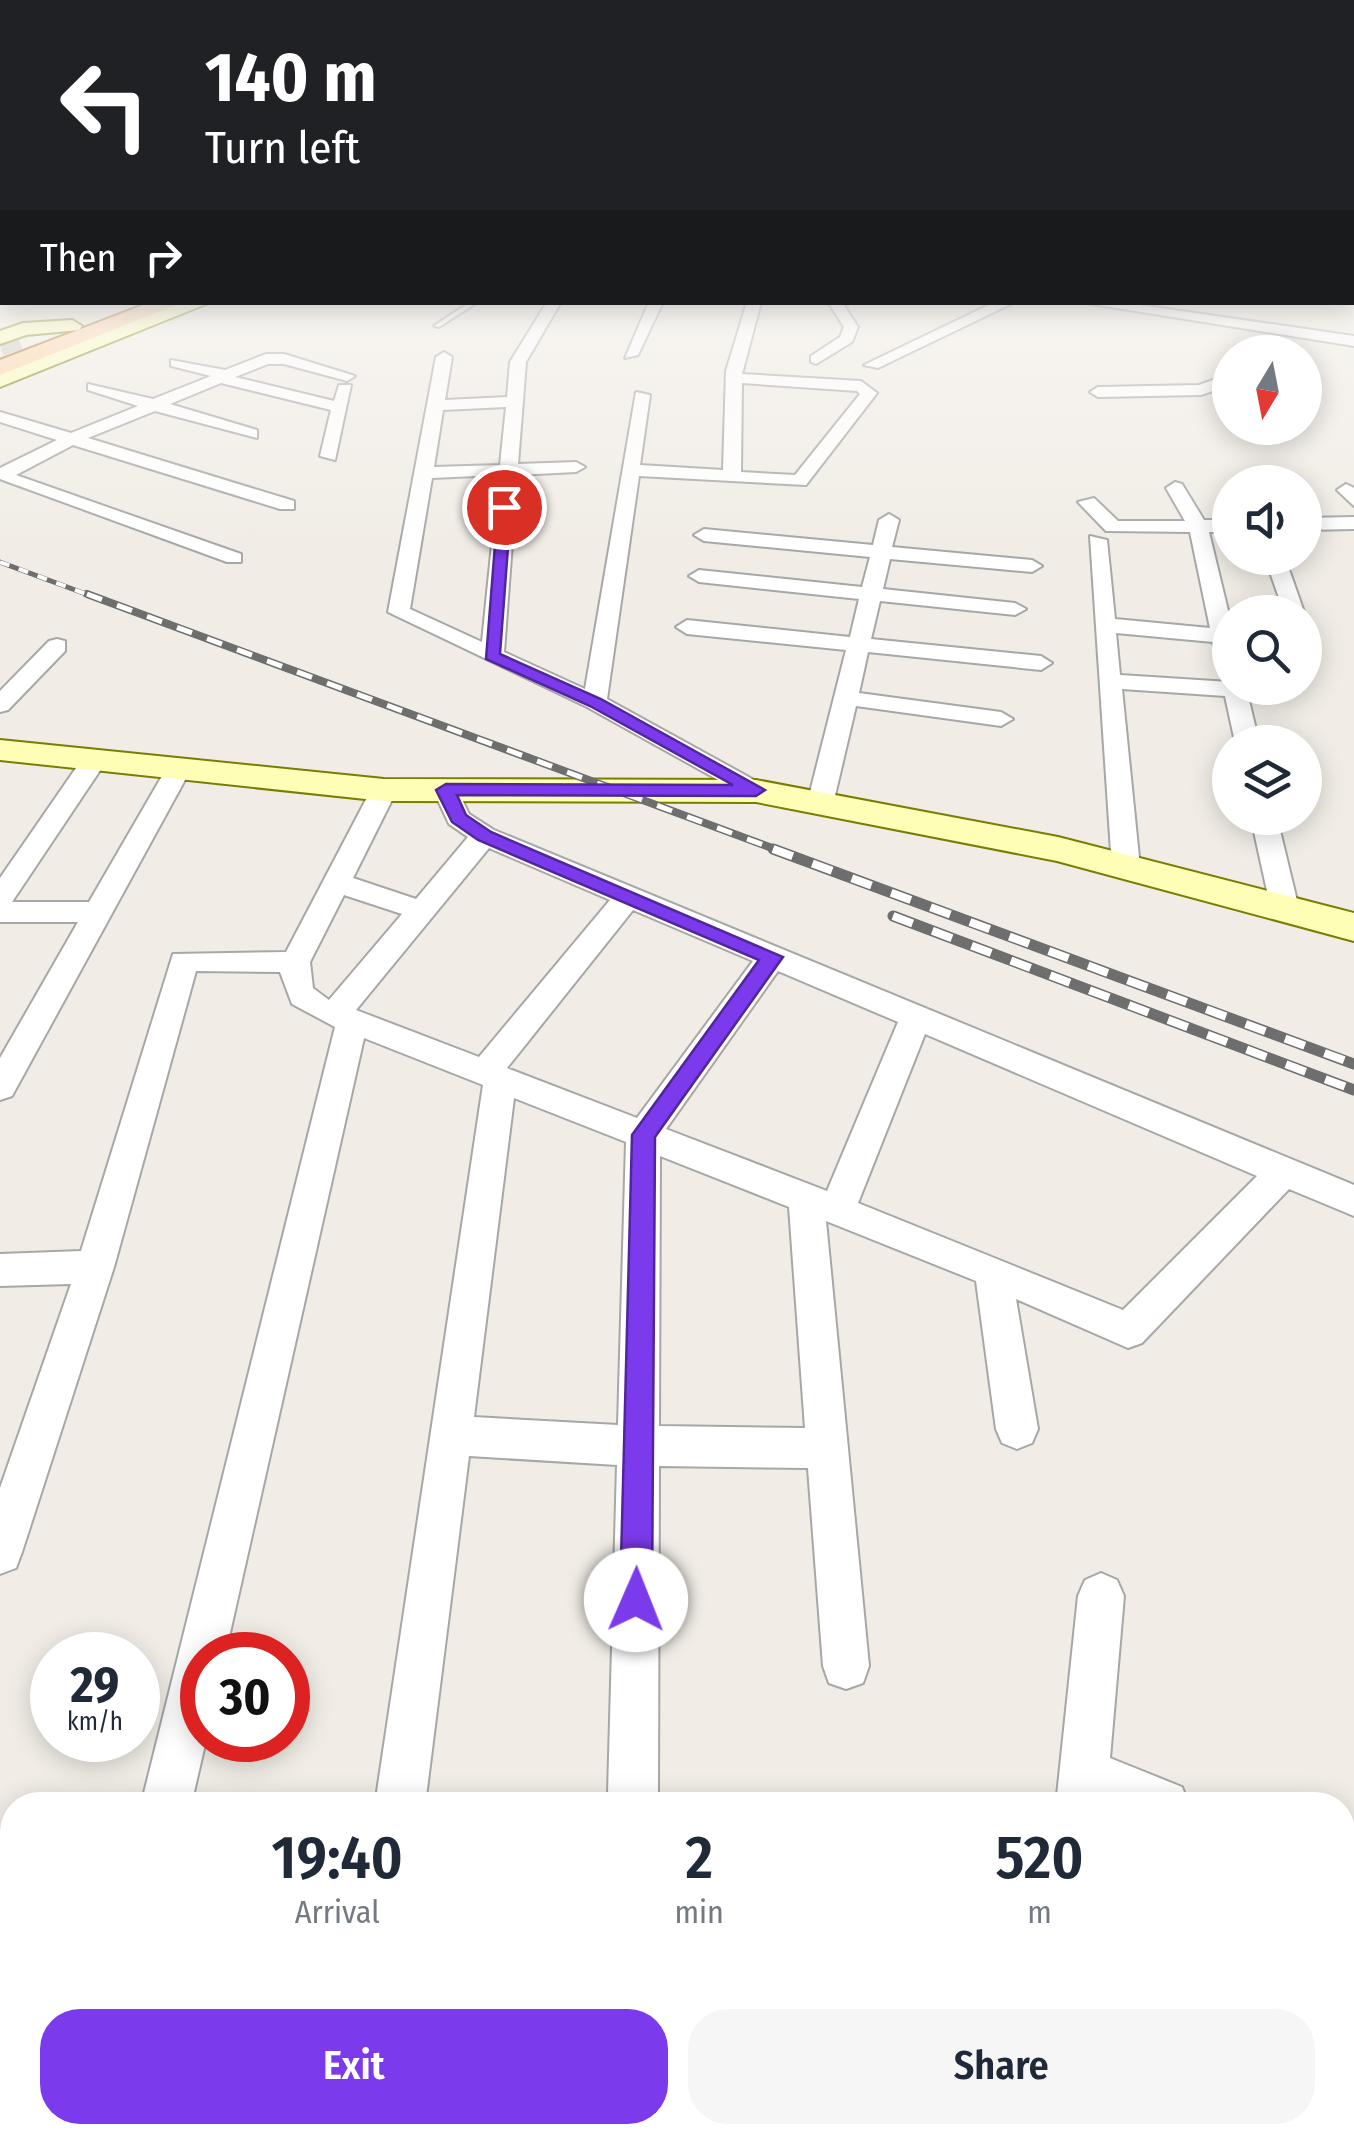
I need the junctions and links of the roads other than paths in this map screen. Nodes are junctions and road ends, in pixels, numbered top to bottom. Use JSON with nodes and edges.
{"nodes":[{"id":1,"x":24,"y":344,"type":"edge"},
{"id":2,"x":34,"y":344,"type":"edge"},
{"id":3,"x":63,"y":344,"type":"edge"},
{"id":4,"x":93,"y":344,"type":"edge"},
{"id":5,"x":529,"y":344,"type":"edge"},
{"id":6,"x":635,"y":344,"type":"edge"},
{"id":7,"x":743,"y":344,"type":"edge"},
{"id":8,"x":839,"y":344,"type":"edge"},
{"id":9,"x":916,"y":344,"type":"edge"},
{"id":10,"x":630,"y":355,"type":"dead end"},
{"id":11,"x":0,"y":356,"type":"edge"},
{"id":12,"x":444,"y":357,"type":"dead end"},
{"id":13,"x":816,"y":359,"type":"dead end"},
{"id":14,"x":177,"y":363,"type":"dead end"},
{"id":15,"x":872,"y":364,"type":"dead end"},
{"id":16,"x":310,"y":366,"type":"junction"},
{"id":17,"x":0,"y":368,"type":"tunnel mouth"},
{"id":18,"x":222,"y":377,"type":"junction"},
{"id":19,"x":734,"y":378,"type":"junction"},
{"id":20,"x":0,"y":380,"type":"tunnel mouth"},
{"id":21,"x":1212,"y":386,"type":"edge"},
{"id":22,"x":94,"y":387,"type":"dead end"},
{"id":23,"x":260,"y":388,"type":"junction"},
{"id":24,"x":1098,"y":392,"type":"dead end"},
{"id":25,"x":642,"y":395,"type":"dead end"},
{"id":26,"x":513,"y":402,"type":"junction"},
{"id":27,"x":436,"y":404,"type":"junction"},
{"id":28,"x":153,"y":405,"type":"junction"},
{"id":29,"x":340,"y":407,"type":"junction"},
{"id":30,"x":0,"y":418,"type":"edge"},
{"id":31,"x":252,"y":434,"type":"dead end"},
{"id":32,"x":74,"y":438,"type":"junction"},
{"id":33,"x":329,"y":456,"type":"dead end"},
{"id":34,"x":576,"y":467,"type":"dead end"},
{"id":35,"x":508,"y":470,"type":"junction"},
{"id":36,"x":634,"y":470,"type":"junction"},
{"id":37,"x":424,"y":473,"type":"junction"},
{"id":38,"x":732,"y":476,"type":"junction"},
{"id":39,"x":1175,"y":488,"type":"dead end"},
{"id":40,"x":1087,"y":502,"type":"dead end"},
{"id":41,"x":287,"y":505,"type":"dead end"},
{"id":42,"x":889,"y":520,"type":"dead end"},
{"id":43,"x":1322,"y":524,"type":"edge"},
{"id":44,"x":1354,"y":524,"type":"edge"},
{"id":45,"x":1198,"y":526,"type":"junction"},
{"id":46,"x":1212,"y":526,"type":"edge"},
{"id":47,"x":704,"y":535,"type":"dead end"},
{"id":48,"x":1097,"y":540,"type":"dead end"},
{"id":49,"x":881,"y":553,"type":"junction"},
{"id":50,"x":234,"y":558,"type":"dead end"},
{"id":51,"x":1032,"y":566,"type":"dead end"},
{"id":52,"x":699,"y":576,"type":"dead end"},
{"id":53,"x":871,"y":595,"type":"junction"},
{"id":54,"x":1214,"y":595,"type":"edge"},
{"id":55,"x":1014,"y":609,"type":"dead end"},
{"id":56,"x":1104,"y":625,"type":"junction"},
{"id":57,"x":687,"y":627,"type":"dead end"},
{"id":58,"x":1212,"y":635,"type":"edge"},
{"id":59,"x":859,"y":643,"type":"junction"},
{"id":60,"x":57,"y":646,"type":"dead end"},
{"id":61,"x":492,"y":656,"type":"junction"},
{"id":62,"x":1040,"y":662,"type":"dead end"},
{"id":63,"x":1109,"y":681,"type":"junction"},
{"id":64,"x":1212,"y":682,"type":"edge"},
{"id":65,"x":846,"y":698,"type":"junction"},
{"id":66,"x":596,"y":702,"type":"junction"},
{"id":67,"x":0,"y":705,"type":"edge"},
{"id":68,"x":1001,"y":719,"type":"dead end"},
{"id":69,"x":0,"y":750,"type":"edge"},
{"id":70,"x":94,"y":760,"type":"junction"},
{"id":71,"x":178,"y":769,"type":"junction"},
{"id":72,"x":384,"y":790,"type":"junction"},
{"id":73,"x":446,"y":790,"type":"junction"},
{"id":74,"x":756,"y":790,"type":"junction"},
{"id":75,"x":820,"y":804,"type":"junction"},
{"id":76,"x":1268,"y":835,"type":"edge"},
{"id":77,"x":484,"y":836,"type":"junction"},
{"id":78,"x":1126,"y":867,"type":"junction"},
{"id":79,"x":336,"y":882,"type":"junction"},
{"id":80,"x":629,"y":896,"type":"junction"},
{"id":81,"x":0,"y":899,"type":"edge"},
{"id":82,"x":1285,"y":909,"type":"junction"},
{"id":83,"x":422,"y":911,"type":"junction"},
{"id":84,"x":0,"y":912,"type":"edge"},
{"id":85,"x":94,"y":912,"type":"junction"},
{"id":86,"x":1354,"y":927,"type":"edge"},
{"id":87,"x":772,"y":957,"type":"junction"},
{"id":88,"x":295,"y":962,"type":"junction"},
{"id":89,"x":343,"y":1018,"type":"junction"},
{"id":90,"x":916,"y":1018,"type":"junction"},
{"id":91,"x":492,"y":1076,"type":"junction"},
{"id":92,"x":0,"y":1086,"type":"edge"},
{"id":93,"x":644,"y":1135,"type":"junction"},
{"id":94,"x":1283,"y":1172,"type":"junction"},
{"id":95,"x":1354,"y":1201,"type":"edge"},
{"id":96,"x":821,"y":1204,"type":"junction"},
{"id":97,"x":95,"y":1267,"type":"junction"},
{"id":98,"x":0,"y":1270,"type":"edge"},
{"id":99,"x":992,"y":1271,"type":"junction"},
{"id":100,"x":1017,"y":1429,"type":"dead end"},
{"id":101,"x":451,"y":1434,"type":"junction"},
{"id":102,"x":638,"y":1446,"type":"junction"},
{"id":103,"x":827,"y":1448,"type":"junction"},
{"id":104,"x":3,"y":1533,"type":"edge"},
{"id":105,"x":1101,"y":1596,"type":"dead end"},
{"id":106,"x":846,"y":1666,"type":"dead end"},
{"id":107,"x":1082,"y":1789,"type":"edge"},
{"id":108,"x":169,"y":1792,"type":"edge"},
{"id":109,"x":402,"y":1792,"type":"edge"},
{"id":110,"x":633,"y":1792,"type":"edge"}],
"edges":[{"from":1,"to":11,"type":"street"},
{"from":2,"to":11,"type":"main road"},
{"from":3,"to":17,"type":"main road"},
{"from":4,"to":20,"type":"street"},
{"from":5,"to":26,"type":"street"},
{"from":6,"to":10,"type":"street"},
{"from":7,"to":19,"type":"street"},
{"from":8,"to":13,"type":"street"},
{"from":9,"to":15,"type":"street"},
{"from":12,"to":27,"type":"street"},
{"from":14,"to":18,"type":"street"},
{"from":16,"to":18,"type":"street"},
{"from":16,"to":23,"type":"street"},
{"from":16,"to":29,"type":"street"},
{"from":18,"to":23,"type":"street"},
{"from":18,"to":28,"type":"street"},
{"from":19,"to":38,"type":"street"},
{"from":19,"to":38,"type":"street"},
{"from":21,"to":24,"type":"street"},
{"from":22,"to":28,"type":"street"},
{"from":23,"to":29,"type":"street"},
{"from":25,"to":36,"type":"street"},
{"from":26,"to":27,"type":"street"},
{"from":26,"to":35,"type":"street"},
{"from":27,"to":37,"type":"street"},
{"from":28,"to":31,"type":"street"},
{"from":28,"to":32,"type":"street"},
{"from":29,"to":33,"type":"street"},
{"from":30,"to":32,"type":"street"},
{"from":32,"to":41,"type":"street"},
{"from":32,"to":50,"type":"street"},
{"from":34,"to":35,"type":"street"},
{"from":35,"to":37,"type":"street"},
{"from":35,"to":61,"type":"street"},
{"from":36,"to":38,"type":"street"},
{"from":36,"to":66,"type":"street"},
{"from":37,"to":61,"type":"street"},
{"from":39,"to":45,"type":"street"},
{"from":40,"to":45,"type":"street"},
{"from":42,"to":49,"type":"street"},
{"from":43,"to":44,"type":"street"},
{"from":45,"to":46,"type":"street"},
{"from":45,"to":54,"type":"street"},
{"from":47,"to":49,"type":"street"},
{"from":48,"to":56,"type":"street"},
{"from":49,"to":51,"type":"street"},
{"from":49,"to":53,"type":"street"},
{"from":52,"to":53,"type":"street"},
{"from":53,"to":55,"type":"street"},
{"from":53,"to":59,"type":"street"},
{"from":56,"to":58,"type":"street"},
{"from":56,"to":63,"type":"street"},
{"from":57,"to":59,"type":"street"},
{"from":59,"to":62,"type":"street"},
{"from":59,"to":65,"type":"street"},
{"from":60,"to":67,"type":"street"},
{"from":61,"to":66,"type":"street"},
{"from":63,"to":64,"type":"street"},
{"from":63,"to":78,"type":"street"},
{"from":65,"to":68,"type":"street"},
{"from":65,"to":75,"type":"street"},
{"from":66,"to":74,"type":"street"},
{"from":69,"to":70,"type":"street"},
{"from":70,"to":71,"type":"street"},
{"from":70,"to":81,"type":"street"},
{"from":71,"to":72,"type":"street"},
{"from":71,"to":85,"type":"street"},
{"from":72,"to":73,"type":"street"},
{"from":72,"to":79,"type":"street"},
{"from":73,"to":74,"type":"street"},
{"from":73,"to":77,"type":"street"},
{"from":74,"to":75,"type":"street"},
{"from":75,"to":78,"type":"street"},
{"from":76,"to":82,"type":"street"},
{"from":77,"to":80,"type":"street"},
{"from":77,"to":83,"type":"street"},
{"from":78,"to":82,"type":"street"},
{"from":79,"to":83,"type":"street"},
{"from":79,"to":88,"type":"street"},
{"from":80,"to":87,"type":"street"},
{"from":80,"to":91,"type":"street"},
{"from":82,"to":86,"type":"street"},
{"from":83,"to":89,"type":"street"},
{"from":84,"to":85,"type":"street"},
{"from":85,"to":92,"type":"street"},
{"from":87,"to":90,"type":"street"},
{"from":87,"to":93,"type":"street"},
{"from":88,"to":89,"type":"street"},
{"from":88,"to":97,"type":"street"},
{"from":89,"to":91,"type":"street"},
{"from":89,"to":108,"type":"street"},
{"from":90,"to":94,"type":"street"},
{"from":90,"to":96,"type":"street"},
{"from":91,"to":93,"type":"street"},
{"from":91,"to":101,"type":"street"},
{"from":93,"to":96,"type":"street"},
{"from":93,"to":102,"type":"street"},
{"from":94,"to":95,"type":"street"},
{"from":94,"to":99,"type":"street"},
{"from":96,"to":99,"type":"street"},
{"from":96,"to":103,"type":"street"},
{"from":97,"to":98,"type":"street"},
{"from":97,"to":104,"type":"street"},
{"from":99,"to":100,"type":"street"},
{"from":101,"to":102,"type":"street"},
{"from":101,"to":109,"type":"street"},
{"from":102,"to":103,"type":"street"},
{"from":102,"to":110,"type":"street"},
{"from":103,"to":106,"type":"street"},
{"from":105,"to":107,"type":"street"}]}
